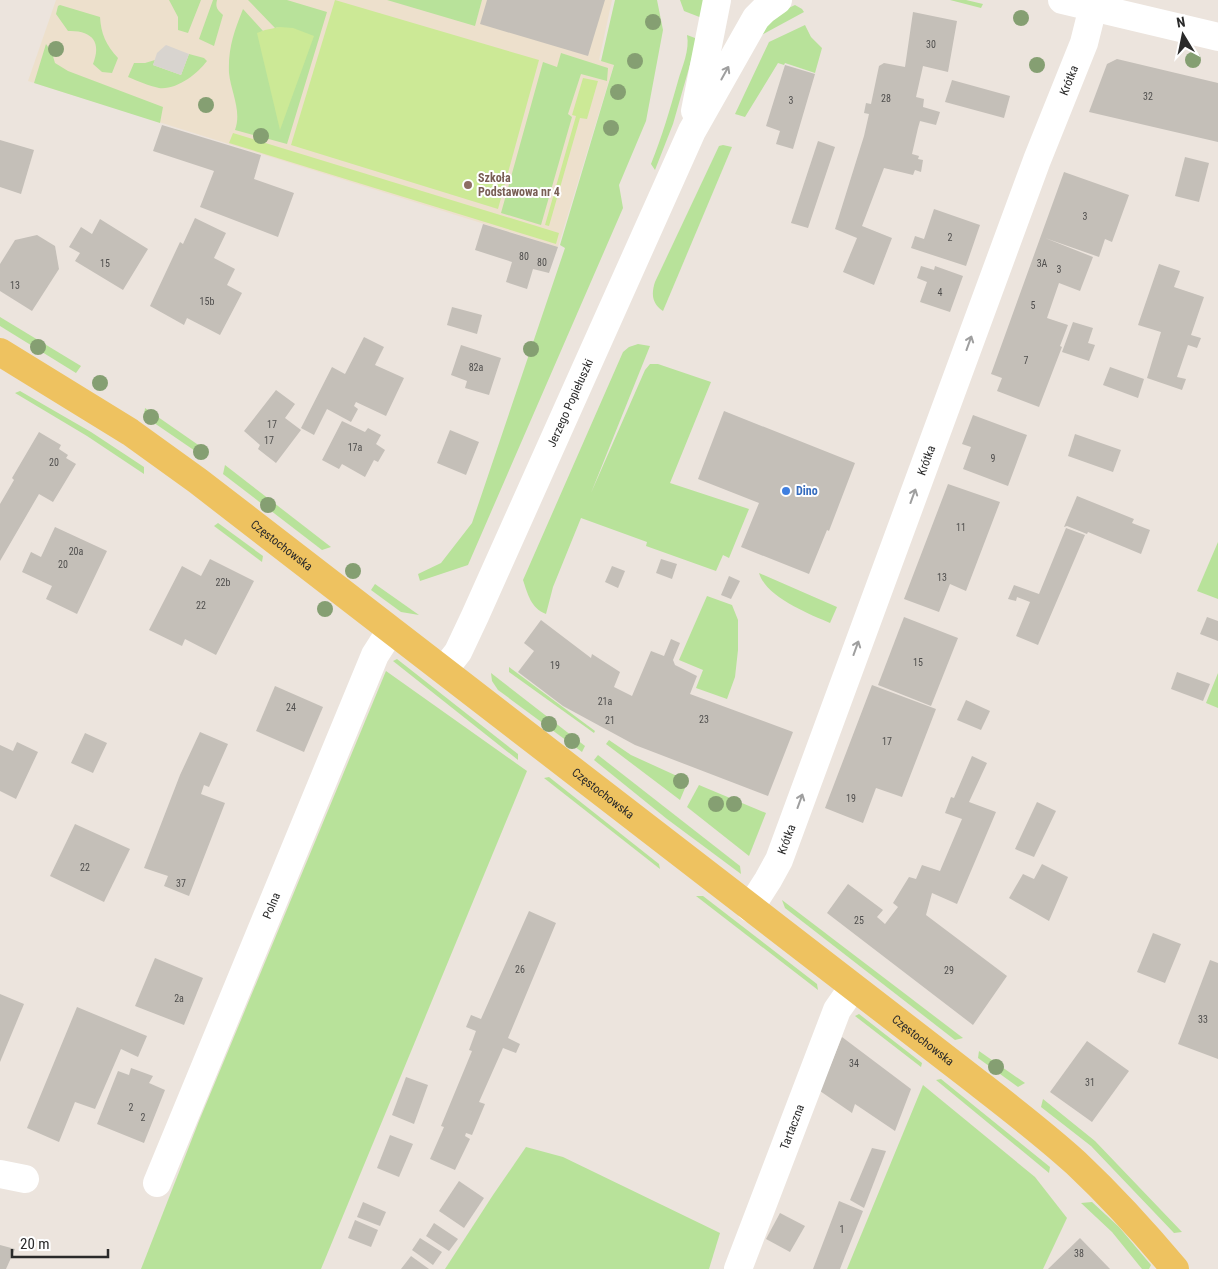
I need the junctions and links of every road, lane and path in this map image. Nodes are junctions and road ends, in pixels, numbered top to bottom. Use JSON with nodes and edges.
{"nodes":[{"id":1,"x":717,"y":0,"type":"edge"},
{"id":2,"x":778,"y":0,"type":"edge"},
{"id":3,"x":1062,"y":0,"type":"edge"},
{"id":4,"x":1093,"y":7,"type":"junction"},
{"id":5,"x":1218,"y":37,"type":"edge"},
{"id":6,"x":692,"y":131,"type":"junction"},
{"id":7,"x":0,"y":352,"type":"edge"},
{"id":8,"x":391,"y":630,"type":"junction"},
{"id":9,"x":444,"y":670,"type":"junction"},
{"id":10,"x":750,"y":908,"type":"junction"},
{"id":11,"x":853,"y":987,"type":"junction"},
{"id":12,"x":157,"y":1183,"type":"dead end"},
{"id":13,"x":738,"y":1269,"type":"edge"},
{"id":14,"x":1175,"y":1269,"type":"edge"}],
"edges":[{"from":1,"to":6,"type":"street","name":"Jerzego Popiełuszki"},
{"from":6,"to":2,"type":"street","name":"Jerzego Popiełuszki","one_way":true},
{"from":3,"to":4,"type":"street"},
{"from":4,"to":5,"type":"street"},
{"from":10,"to":4,"type":"street","name":"Krótka","one_way":true},
{"from":6,"to":9,"type":"street","name":"Jerzego Popiełuszki"},
{"from":7,"to":8,"type":"main road","name":"Częstochowska"},
{"from":8,"to":9,"type":"main road","name":"Częstochowska"},
{"from":8,"to":12,"type":"street","name":"Polna"},
{"from":9,"to":10,"type":"main road","name":"Częstochowska"},
{"from":10,"to":11,"type":"main road","name":"Częstochowska"},
{"from":11,"to":13,"type":"street","name":"Tartaczna"},
{"from":11,"to":14,"type":"main road","name":"Częstochowska"}]}
